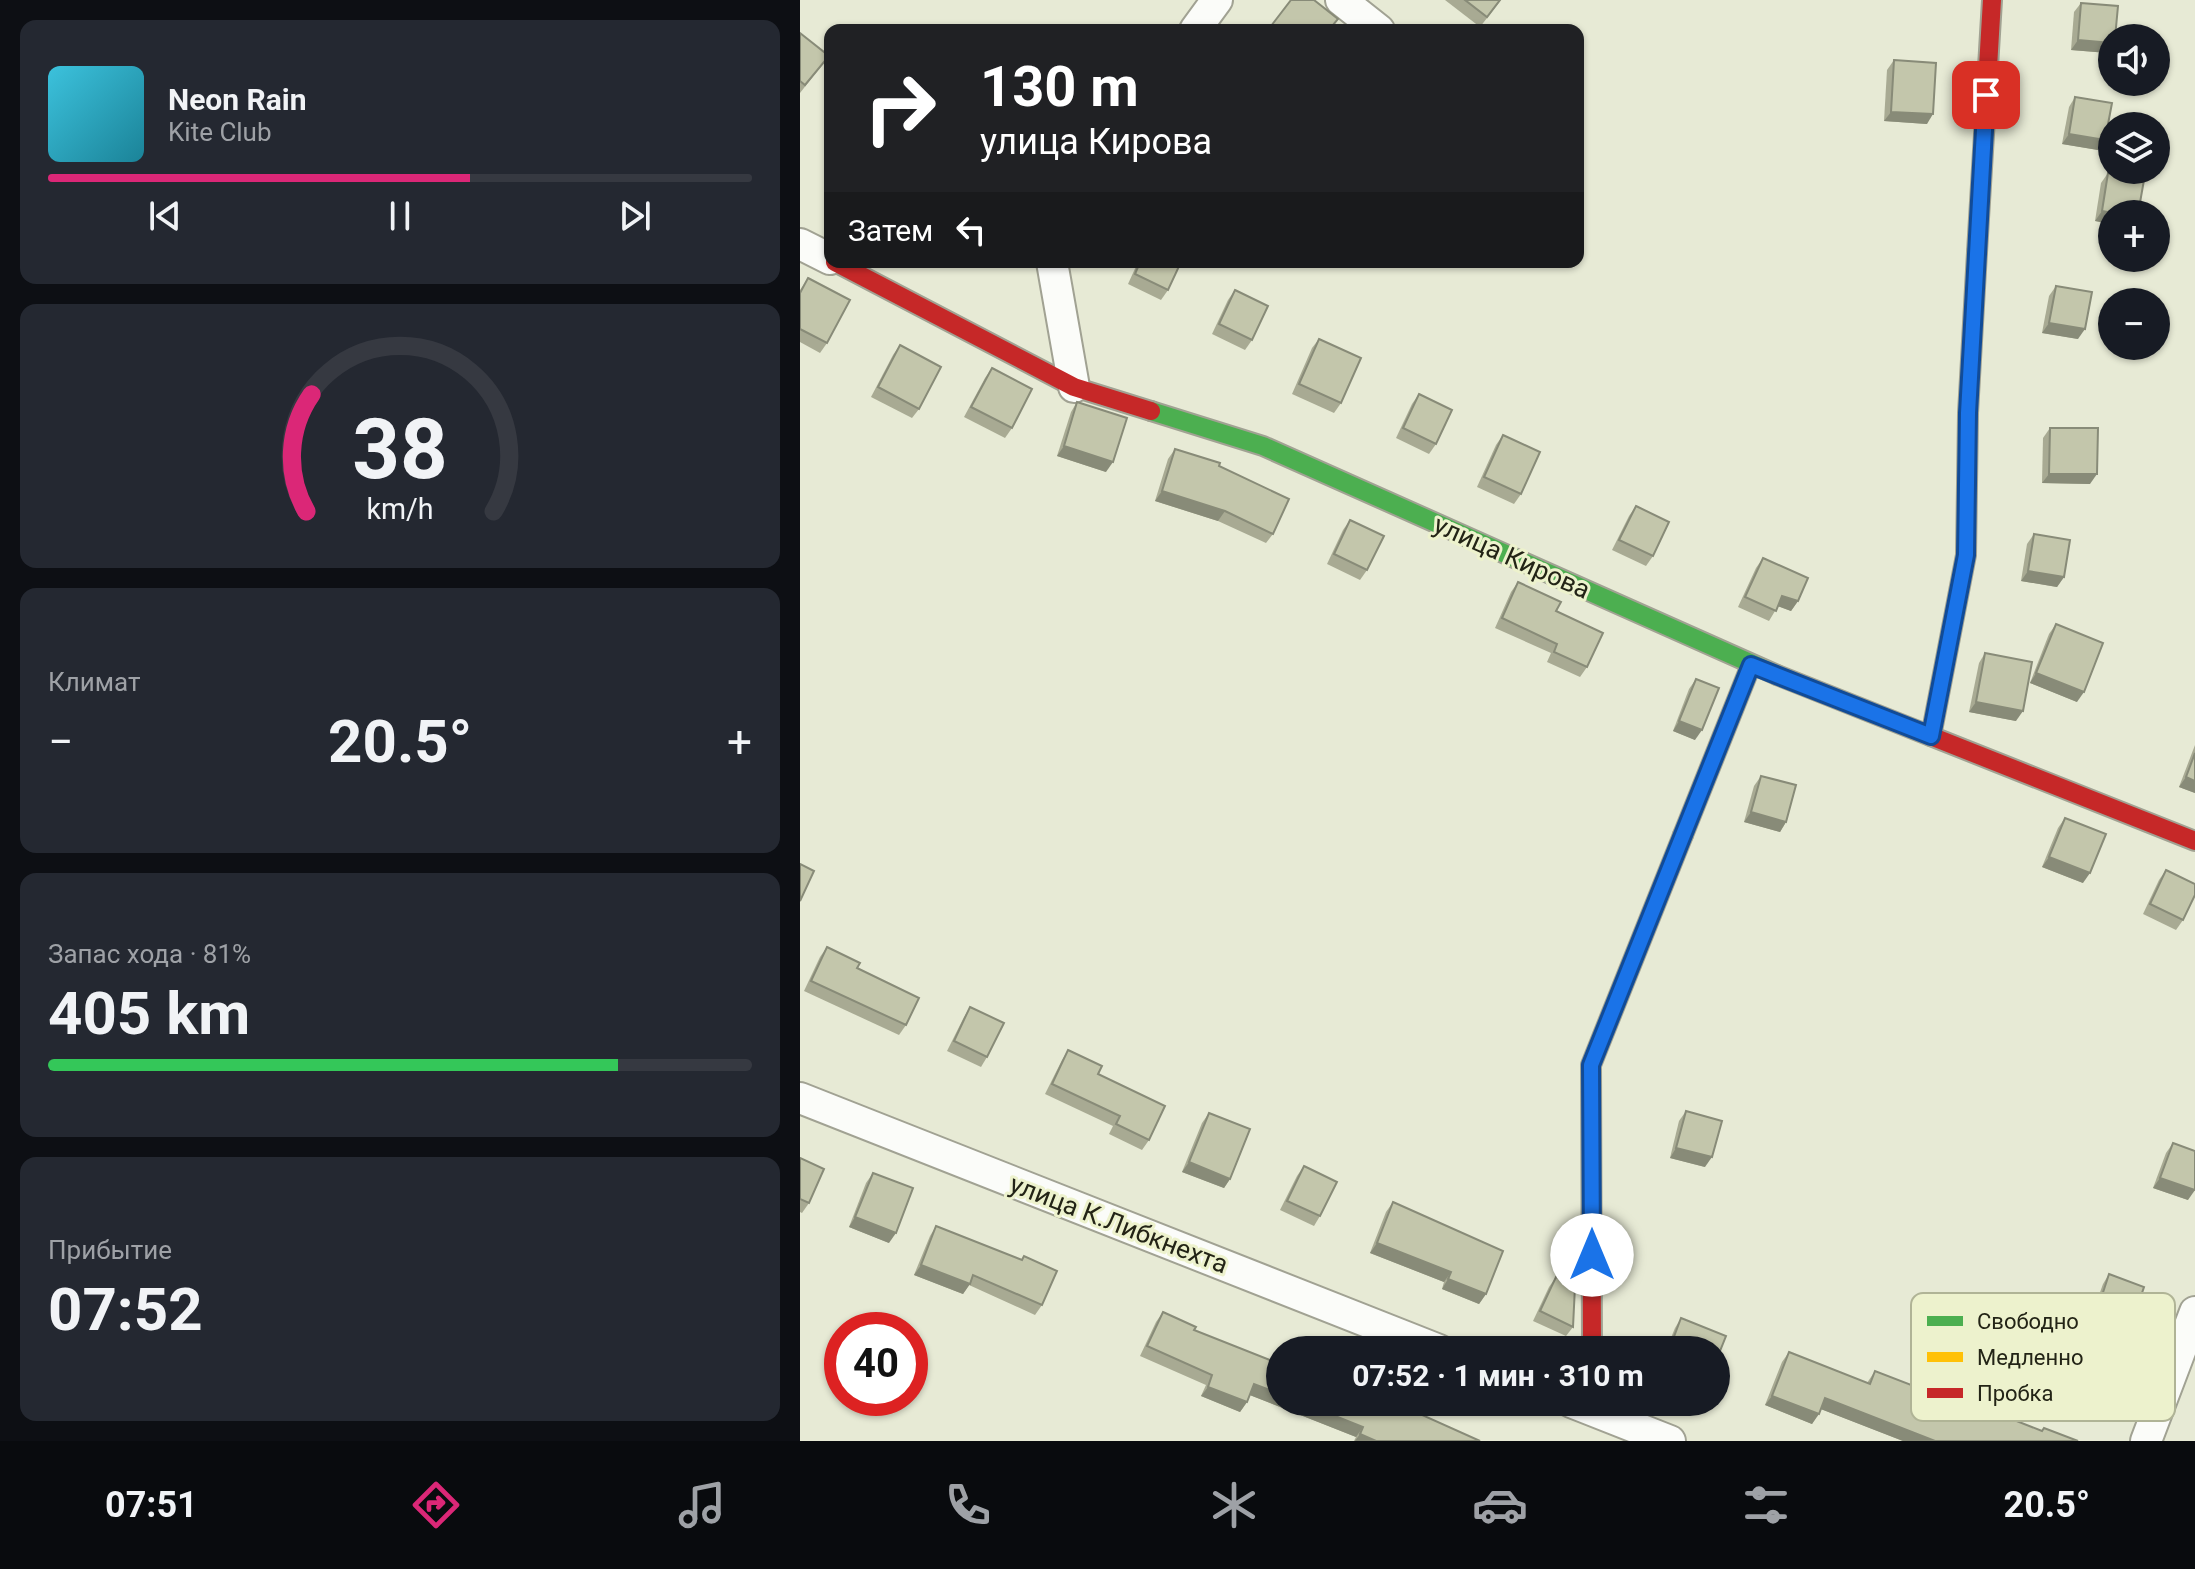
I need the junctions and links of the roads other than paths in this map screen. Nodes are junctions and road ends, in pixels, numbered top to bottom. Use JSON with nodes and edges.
{"nodes":[{"id":1,"x":1217,"y":0,"type":"edge"},
{"id":2,"x":1341,"y":0,"type":"edge"},
{"id":3,"x":1992,"y":0,"type":"edge"},
{"id":4,"x":1199,"y":24,"type":"edge"},
{"id":5,"x":1371,"y":24,"type":"edge"},
{"id":6,"x":800,"y":244,"type":"edge"},
{"id":7,"x":824,"y":257,"type":"edge"},
{"id":8,"x":845,"y":268,"type":"edge"},
{"id":9,"x":1053,"y":268,"type":"edge"},
{"id":10,"x":1074,"y":387,"type":"junction"},
{"id":11,"x":1751,"y":665,"type":"junction"},
{"id":12,"x":1931,"y":736,"type":"junction"},
{"id":13,"x":2195,"y":841,"type":"edge"},
{"id":14,"x":800,"y":1098,"type":"edge"},
{"id":15,"x":2195,"y":1312,"type":"edge"},
{"id":16,"x":1404,"y":1336,"type":"edge"},
{"id":17,"x":1592,"y":1336,"type":"edge"},
{"id":18,"x":2175,"y":1365,"type":"edge"},
{"id":19,"x":1611,"y":1416,"type":"edge"},
{"id":20,"x":2154,"y":1421,"type":"edge"},
{"id":21,"x":1670,"y":1441,"type":"edge"},
{"id":22,"x":2146,"y":1441,"type":"edge"}],
"edges":[{"from":1,"to":4,"type":"street"},
{"from":2,"to":5,"type":"street"},
{"from":3,"to":12,"type":"street"},
{"from":6,"to":7,"type":"street","name":"улица Кирова"},
{"from":8,"to":10,"type":"street","name":"улица Кирова"},
{"from":9,"to":10,"type":"street"},
{"from":10,"to":11,"type":"street","name":"улица Кирова"},
{"from":11,"to":12,"type":"street","name":"улица Кирова"},
{"from":11,"to":17,"type":"street"},
{"from":12,"to":13,"type":"street","name":"улица Кирова"},
{"from":14,"to":16,"type":"street","name":"улица К.Либкнехта"},
{"from":15,"to":18,"type":"street"},
{"from":19,"to":21,"type":"street"},
{"from":20,"to":22,"type":"street"}]}
